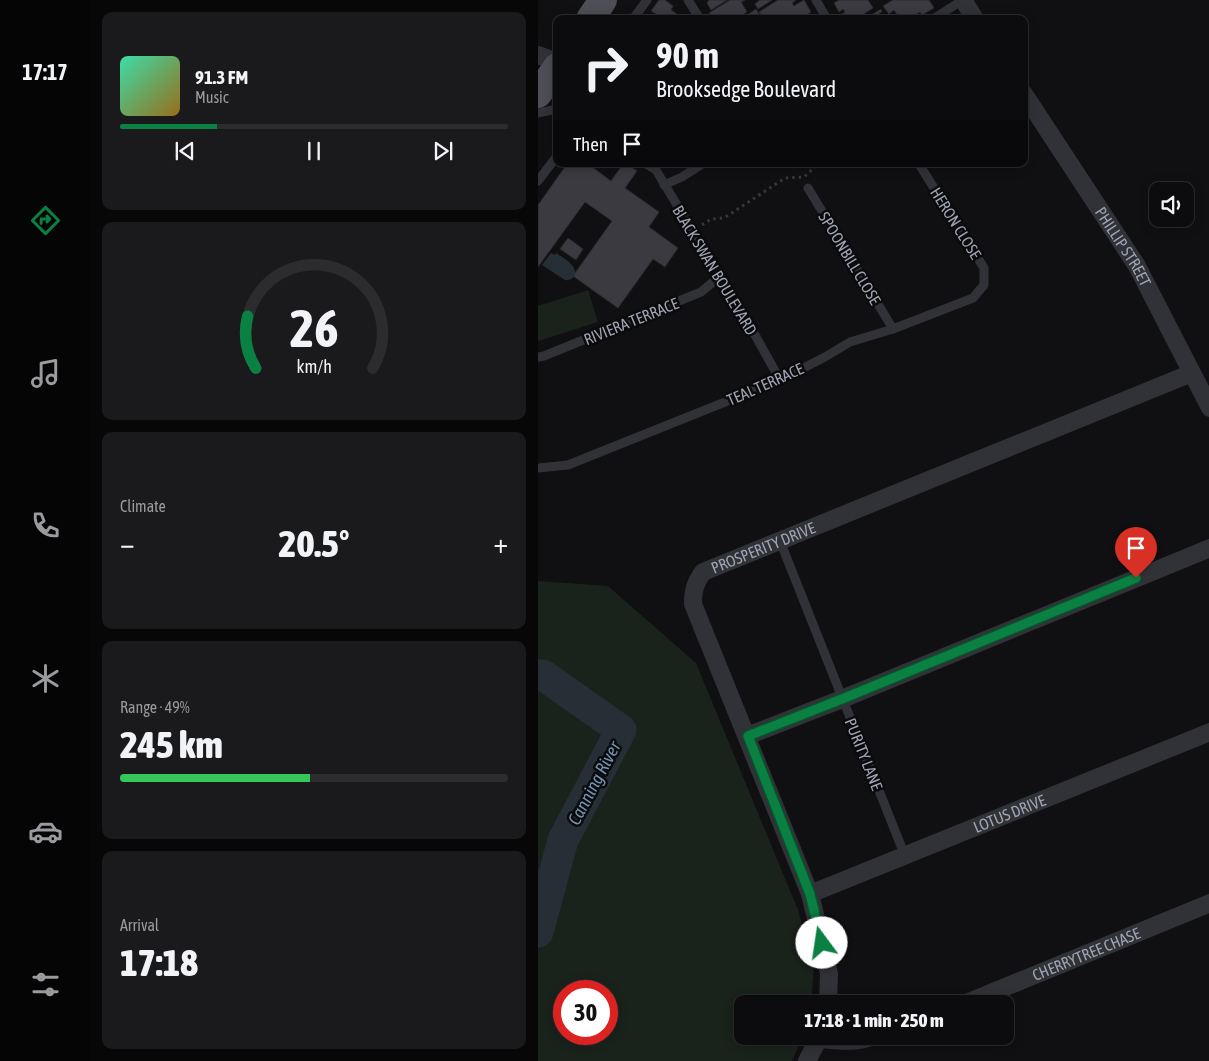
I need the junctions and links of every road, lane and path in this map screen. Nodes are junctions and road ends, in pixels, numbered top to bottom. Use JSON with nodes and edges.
{"nodes":[{"id":1,"x":603,"y":0,"type":"edge"},
{"id":2,"x":647,"y":0,"type":"edge"},
{"id":3,"x":688,"y":0,"type":"edge"},
{"id":4,"x":816,"y":0,"type":"edge"},
{"id":5,"x":963,"y":0,"type":"edge"},
{"id":6,"x":593,"y":15,"type":"edge"},
{"id":7,"x":636,"y":15,"type":"edge"},
{"id":8,"x":697,"y":15,"type":"edge"},
{"id":9,"x":825,"y":15,"type":"edge"},
{"id":10,"x":939,"y":15,"type":"edge"},
{"id":11,"x":972,"y":15,"type":"edge"},
{"id":12,"x":538,"y":55,"type":"edge"},
{"id":13,"x":553,"y":61,"type":"edge"},
{"id":14,"x":553,"y":73,"type":"edge"},
{"id":15,"x":538,"y":94,"type":"edge"},
{"id":16,"x":1028,"y":100,"type":"edge"},
{"id":17,"x":553,"y":110,"type":"edge"},
{"id":18,"x":538,"y":113,"type":"edge"},
{"id":19,"x":553,"y":161,"type":"edge"},
{"id":20,"x":651,"y":167,"type":"edge"},
{"id":21,"x":697,"y":167,"type":"edge"},
{"id":22,"x":815,"y":167,"type":"edge"},
{"id":23,"x":921,"y":167,"type":"edge"},
{"id":24,"x":538,"y":182,"type":"edge"},
{"id":25,"x":664,"y":185,"type":"junction"},
{"id":26,"x":808,"y":188,"type":"dead end"},
{"id":27,"x":692,"y":231,"type":"junction"},
{"id":28,"x":719,"y":277,"type":"junction"},
{"id":29,"x":984,"y":285,"type":"joint"},
{"id":30,"x":893,"y":329,"type":"junction"},
{"id":31,"x":538,"y":357,"type":"edge"},
{"id":32,"x":1192,"y":373,"type":"junction"},
{"id":33,"x":780,"y":380,"type":"junction"},
{"id":34,"x":1210,"y":408,"type":"edge"},
{"id":35,"x":538,"y":468,"type":"edge"},
{"id":36,"x":780,"y":541,"type":"junction"},
{"id":37,"x":1210,"y":548,"type":"edge"},
{"id":38,"x":842,"y":699,"type":"junction"},
{"id":39,"x":1210,"y":732,"type":"edge"},
{"id":40,"x":748,"y":736,"type":"junction"},
{"id":41,"x":905,"y":856,"type":"junction"},
{"id":42,"x":810,"y":894,"type":"junction"},
{"id":43,"x":1210,"y":903,"type":"edge"},
{"id":44,"x":828,"y":995,"type":"edge"},
{"id":45,"x":986,"y":995,"type":"edge"},
{"id":46,"x":815,"y":1045,"type":"edge"},
{"id":47,"x":807,"y":1061,"type":"edge"}],
"edges":[{"from":1,"to":6,"type":"main road"},
{"from":2,"to":7,"type":"lane"},
{"from":3,"to":8,"type":"lane"},
{"from":4,"to":9,"type":"lane"},
{"from":5,"to":10,"type":"lane"},
{"from":5,"to":11,"type":"street"},
{"from":12,"to":13,"type":"street"},
{"from":14,"to":15,"type":"main road"},
{"from":16,"to":32,"type":"street","name":"PHILLIP STREET"},
{"from":17,"to":18,"type":"lane"},
{"from":19,"to":24,"type":"lane"},
{"from":20,"to":25,"type":"lane","name":"BLACK SWAN BOULEVARD"},
{"from":21,"to":25,"type":"lane"},
{"from":22,"to":27,"type":"path"},
{"from":23,"to":29,"type":"lane","name":"HERON CLOSE"},
{"from":25,"to":27,"type":"lane","name":"BLACK SWAN BOULEVARD"},
{"from":26,"to":30,"type":"lane","name":"SPOONBILL CLOSE"},
{"from":27,"to":28,"type":"lane","name":"BLACK SWAN BOULEVARD"},
{"from":28,"to":31,"type":"lane","name":"RIVIERA TERRACE"},
{"from":28,"to":33,"type":"lane","name":"BLACK SWAN BOULEVARD"},
{"from":29,"to":30,"type":"lane","name":"TEAL TERRACE"},
{"from":30,"to":33,"type":"lane","name":"TEAL TERRACE"},
{"from":32,"to":34,"type":"street","name":"PHILLIP STREET"},
{"from":32,"to":36,"type":"street","name":"PROSPERITY DRIVE"},
{"from":33,"to":35,"type":"lane","name":"TEAL TERRACE"},
{"from":36,"to":38,"type":"lane","name":"PURITY LANE"},
{"from":36,"to":40,"type":"street","name":"PROSPERITY DRIVE"},
{"from":37,"to":38,"type":"street"},
{"from":38,"to":40,"type":"street"},
{"from":38,"to":41,"type":"lane","name":"PURITY LANE"},
{"from":39,"to":41,"type":"street","name":"LOTUS DRIVE"},
{"from":40,"to":42,"type":"street","name":"PROSPERITY DRIVE"},
{"from":41,"to":42,"type":"street","name":"LOTUS DRIVE"},
{"from":42,"to":44,"type":"street","name":"PROSPERITY DRIVE"},
{"from":43,"to":45,"type":"street","name":"CHERRYTREE CHASE"},
{"from":46,"to":47,"type":"street"}]}
